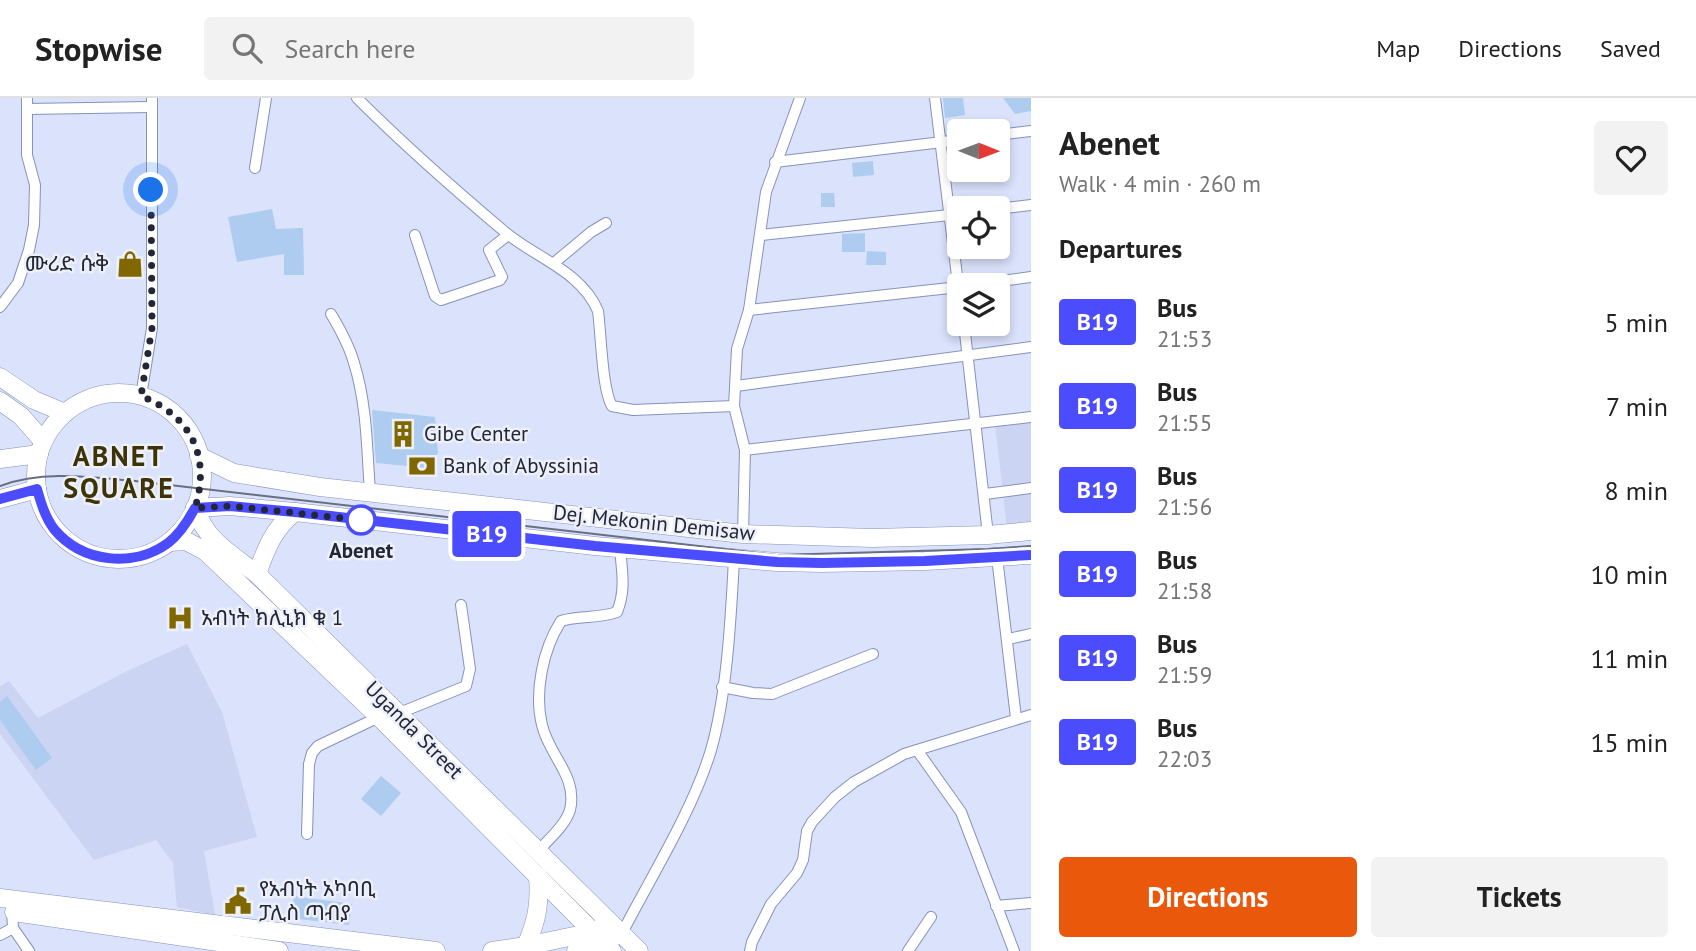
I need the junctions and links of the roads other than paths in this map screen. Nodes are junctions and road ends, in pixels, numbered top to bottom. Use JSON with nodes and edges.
{"nodes":[{"id":1,"x":266,"y":98,"type":"edge"},
{"id":2,"x":358,"y":98,"type":"edge"},
{"id":3,"x":800,"y":98,"type":"edge"},
{"id":4,"x":934,"y":98,"type":"edge"},
{"id":5,"x":27,"y":103,"type":"edge"},
{"id":6,"x":152,"y":103,"type":"edge"},
{"id":7,"x":1031,"y":131,"type":"edge"},
{"id":8,"x":1010,"y":134,"type":"edge"},
{"id":9,"x":947,"y":141,"type":"edge"},
{"id":10,"x":940,"y":142,"type":"junction"},
{"id":11,"x":775,"y":162,"type":"junction"},
{"id":12,"x":255,"y":168,"type":"dead end"},
{"id":13,"x":950,"y":196,"type":"edge"},
{"id":14,"x":1031,"y":205,"type":"edge"},
{"id":15,"x":1010,"y":208,"type":"edge"},
{"id":16,"x":947,"y":216,"type":"edge"},
{"id":17,"x":606,"y":223,"type":"dead end"},
{"id":18,"x":415,"y":235,"type":"dead end"},
{"id":19,"x":508,"y":235,"type":"junction"},
{"id":20,"x":761,"y":235,"type":"junction"},
{"id":21,"x":554,"y":263,"type":"junction"},
{"id":22,"x":1031,"y":277,"type":"edge"},
{"id":23,"x":1010,"y":280,"type":"edge"},
{"id":24,"x":947,"y":290,"type":"edge"},
{"id":25,"x":0,"y":307,"type":"edge"},
{"id":26,"x":749,"y":310,"type":"junction"},
{"id":27,"x":331,"y":314,"type":"dead end"},
{"id":28,"x":966,"y":336,"type":"edge"},
{"id":29,"x":1031,"y":347,"type":"edge"},
{"id":30,"x":969,"y":355,"type":"junction"},
{"id":31,"x":0,"y":377,"type":"edge"},
{"id":32,"x":736,"y":386,"type":"junction"},
{"id":33,"x":141,"y":396,"type":"junction"},
{"id":34,"x":0,"y":401,"type":"edge"},
{"id":35,"x":734,"y":406,"type":"junction"},
{"id":36,"x":65,"y":412,"type":"junction"},
{"id":37,"x":1031,"y":417,"type":"edge"},
{"id":38,"x":976,"y":424,"type":"junction"},
{"id":39,"x":41,"y":447,"type":"junction"},
{"id":40,"x":745,"y":450,"type":"junction"},
{"id":41,"x":199,"y":456,"type":"junction"},
{"id":42,"x":0,"y":459,"type":"edge"},
{"id":43,"x":1031,"y":488,"type":"edge"},
{"id":44,"x":37,"y":489,"type":"junction"},
{"id":45,"x":370,"y":493,"type":"junction"},
{"id":46,"x":985,"y":494,"type":"junction"},
{"id":47,"x":0,"y":499,"type":"edge"},
{"id":48,"x":195,"y":508,"type":"junction"},
{"id":49,"x":295,"y":512,"type":"junction"},
{"id":50,"x":1031,"y":531,"type":"edge"},
{"id":51,"x":743,"y":534,"type":"junction"},
{"id":52,"x":988,"y":535,"type":"junction"},
{"id":53,"x":170,"y":542,"type":"junction"},
{"id":54,"x":620,"y":549,"type":"junction"},
{"id":55,"x":1031,"y":555,"type":"edge"},
{"id":56,"x":997,"y":557,"type":"junction"},
{"id":57,"x":734,"y":559,"type":"junction"},
{"id":58,"x":257,"y":574,"type":"junction"},
{"id":59,"x":461,"y":605,"type":"dead end"},
{"id":60,"x":1031,"y":634,"type":"edge"},
{"id":61,"x":1008,"y":639,"type":"junction"},
{"id":62,"x":873,"y":654,"type":"dead end"},
{"id":63,"x":722,"y":687,"type":"junction"},
{"id":64,"x":397,"y":714,"type":"junction"},
{"id":65,"x":1031,"y":715,"type":"edge"},
{"id":66,"x":379,"y":717,"type":"junction"},
{"id":67,"x":1016,"y":718,"type":"junction"},
{"id":68,"x":917,"y":750,"type":"junction"},
{"id":69,"x":307,"y":834,"type":"dead end"},
{"id":70,"x":537,"y":852,"type":"junction"},
{"id":71,"x":538,"y":876,"type":"junction"},
{"id":72,"x":1031,"y":903,"type":"edge"},
{"id":73,"x":996,"y":906,"type":"junction"},
{"id":74,"x":6,"y":912,"type":"edge"},
{"id":75,"x":931,"y":917,"type":"dead end"},
{"id":76,"x":0,"y":935,"type":"edge"},
{"id":77,"x":608,"y":936,"type":"edge"},
{"id":78,"x":526,"y":946,"type":"junction"},
{"id":79,"x":29,"y":951,"type":"edge"},
{"id":80,"x":279,"y":951,"type":"edge"},
{"id":81,"x":436,"y":951,"type":"edge"},
{"id":82,"x":492,"y":951,"type":"edge"},
{"id":83,"x":576,"y":951,"type":"edge"},
{"id":84,"x":639,"y":951,"type":"edge"},
{"id":85,"x":750,"y":951,"type":"edge"},
{"id":86,"x":908,"y":951,"type":"edge"},
{"id":87,"x":1014,"y":951,"type":"edge"}],
"edges":[{"from":1,"to":12,"type":"street"},
{"from":2,"to":19,"type":"street"},
{"from":3,"to":11,"type":"street"},
{"from":4,"to":10,"type":"street"},
{"from":5,"to":6,"type":"street"},
{"from":5,"to":25,"type":"street"},
{"from":6,"to":33,"type":"street"},
{"from":7,"to":8,"type":"street"},
{"from":9,"to":10,"type":"street"},
{"from":10,"to":11,"type":"street"},
{"from":10,"to":13,"type":"street"},
{"from":11,"to":20,"type":"street"},
{"from":14,"to":15,"type":"street"},
{"from":16,"to":20,"type":"street"},
{"from":17,"to":21,"type":"street"},
{"from":18,"to":19,"type":"street"},
{"from":19,"to":21,"type":"street"},
{"from":20,"to":26,"type":"street"},
{"from":21,"to":35,"type":"street"},
{"from":22,"to":23,"type":"street"},
{"from":24,"to":26,"type":"street"},
{"from":26,"to":32,"type":"street"},
{"from":27,"to":45,"type":"street"},
{"from":28,"to":30,"type":"street"},
{"from":29,"to":30,"type":"street"},
{"from":30,"to":32,"type":"street"},
{"from":30,"to":38,"type":"street"},
{"from":31,"to":36,"type":"main road"},
{"from":32,"to":35,"type":"street"},
{"from":33,"to":36,"type":"main road"},
{"from":33,"to":41,"type":"main road"},
{"from":34,"to":39,"type":"main road"},
{"from":35,"to":40,"type":"street"},
{"from":36,"to":39,"type":"main road"},
{"from":37,"to":38,"type":"street"},
{"from":38,"to":40,"type":"street"},
{"from":38,"to":46,"type":"street"},
{"from":39,"to":42,"type":"main road"},
{"from":39,"to":44,"type":"main road"},
{"from":40,"to":51,"type":"street"},
{"from":41,"to":45,"type":"main road","name":"Dej. Mekonin Demisaw"},
{"from":41,"to":48,"type":"main road"},
{"from":43,"to":46,"type":"street"},
{"from":44,"to":47,"type":"main road"},
{"from":44,"to":53,"type":"main road"},
{"from":45,"to":51,"type":"main road","name":"Dej. Mekonin Demisaw"},
{"from":46,"to":52,"type":"street"},
{"from":48,"to":49,"type":"main road","name":"Dej. Mekonin Demisaw"},
{"from":48,"to":53,"type":"main road"},
{"from":48,"to":58,"type":"main road","name":"Uganda Street"},
{"from":49,"to":54,"type":"main road","name":"Dej. Mekonin Demisaw"},
{"from":49,"to":58,"type":"main road"},
{"from":50,"to":52,"type":"main road","name":"Dej. Mekonin Demisaw"},
{"from":51,"to":52,"type":"main road","name":"Dej. Mekonin Demisaw"},
{"from":53,"to":66,"type":"main road","name":"Uganda Street"},
{"from":54,"to":57,"type":"main road","name":"Dej. Mekonin Demisaw"},
{"from":54,"to":70,"type":"street"},
{"from":55,"to":56,"type":"main road","name":"Dej. Mekonin Demisaw"},
{"from":56,"to":57,"type":"main road","name":"Dej. Mekonin Demisaw"},
{"from":56,"to":61,"type":"street"},
{"from":57,"to":63,"type":"street"},
{"from":58,"to":64,"type":"main road","name":"Uganda Street"},
{"from":59,"to":64,"type":"street"},
{"from":60,"to":61,"type":"street"},
{"from":61,"to":67,"type":"street"},
{"from":62,"to":63,"type":"street"},
{"from":63,"to":77,"type":"street"},
{"from":64,"to":70,"type":"main road","name":"Uganda Street"},
{"from":65,"to":67,"type":"street"},
{"from":66,"to":69,"type":"street"},
{"from":66,"to":71,"type":"main road","name":"Uganda Street"},
{"from":67,"to":68,"type":"street"},
{"from":68,"to":73,"type":"street"},
{"from":68,"to":85,"type":"street"},
{"from":70,"to":77,"type":"main road","name":"Uganda Street"},
{"from":71,"to":77,"type":"main road","name":"Uganda Street"},
{"from":71,"to":78,"type":"main road"},
{"from":72,"to":73,"type":"street"},
{"from":73,"to":87,"type":"street"},
{"from":74,"to":76,"type":"street"},
{"from":74,"to":79,"type":"street"},
{"from":74,"to":80,"type":"main road"},
{"from":74,"to":81,"type":"main road"},
{"from":75,"to":86,"type":"street"},
{"from":77,"to":78,"type":"main road"},
{"from":77,"to":83,"type":"main road"},
{"from":77,"to":84,"type":"main road","name":"Uganda Street"},
{"from":78,"to":82,"type":"main road"}]}
